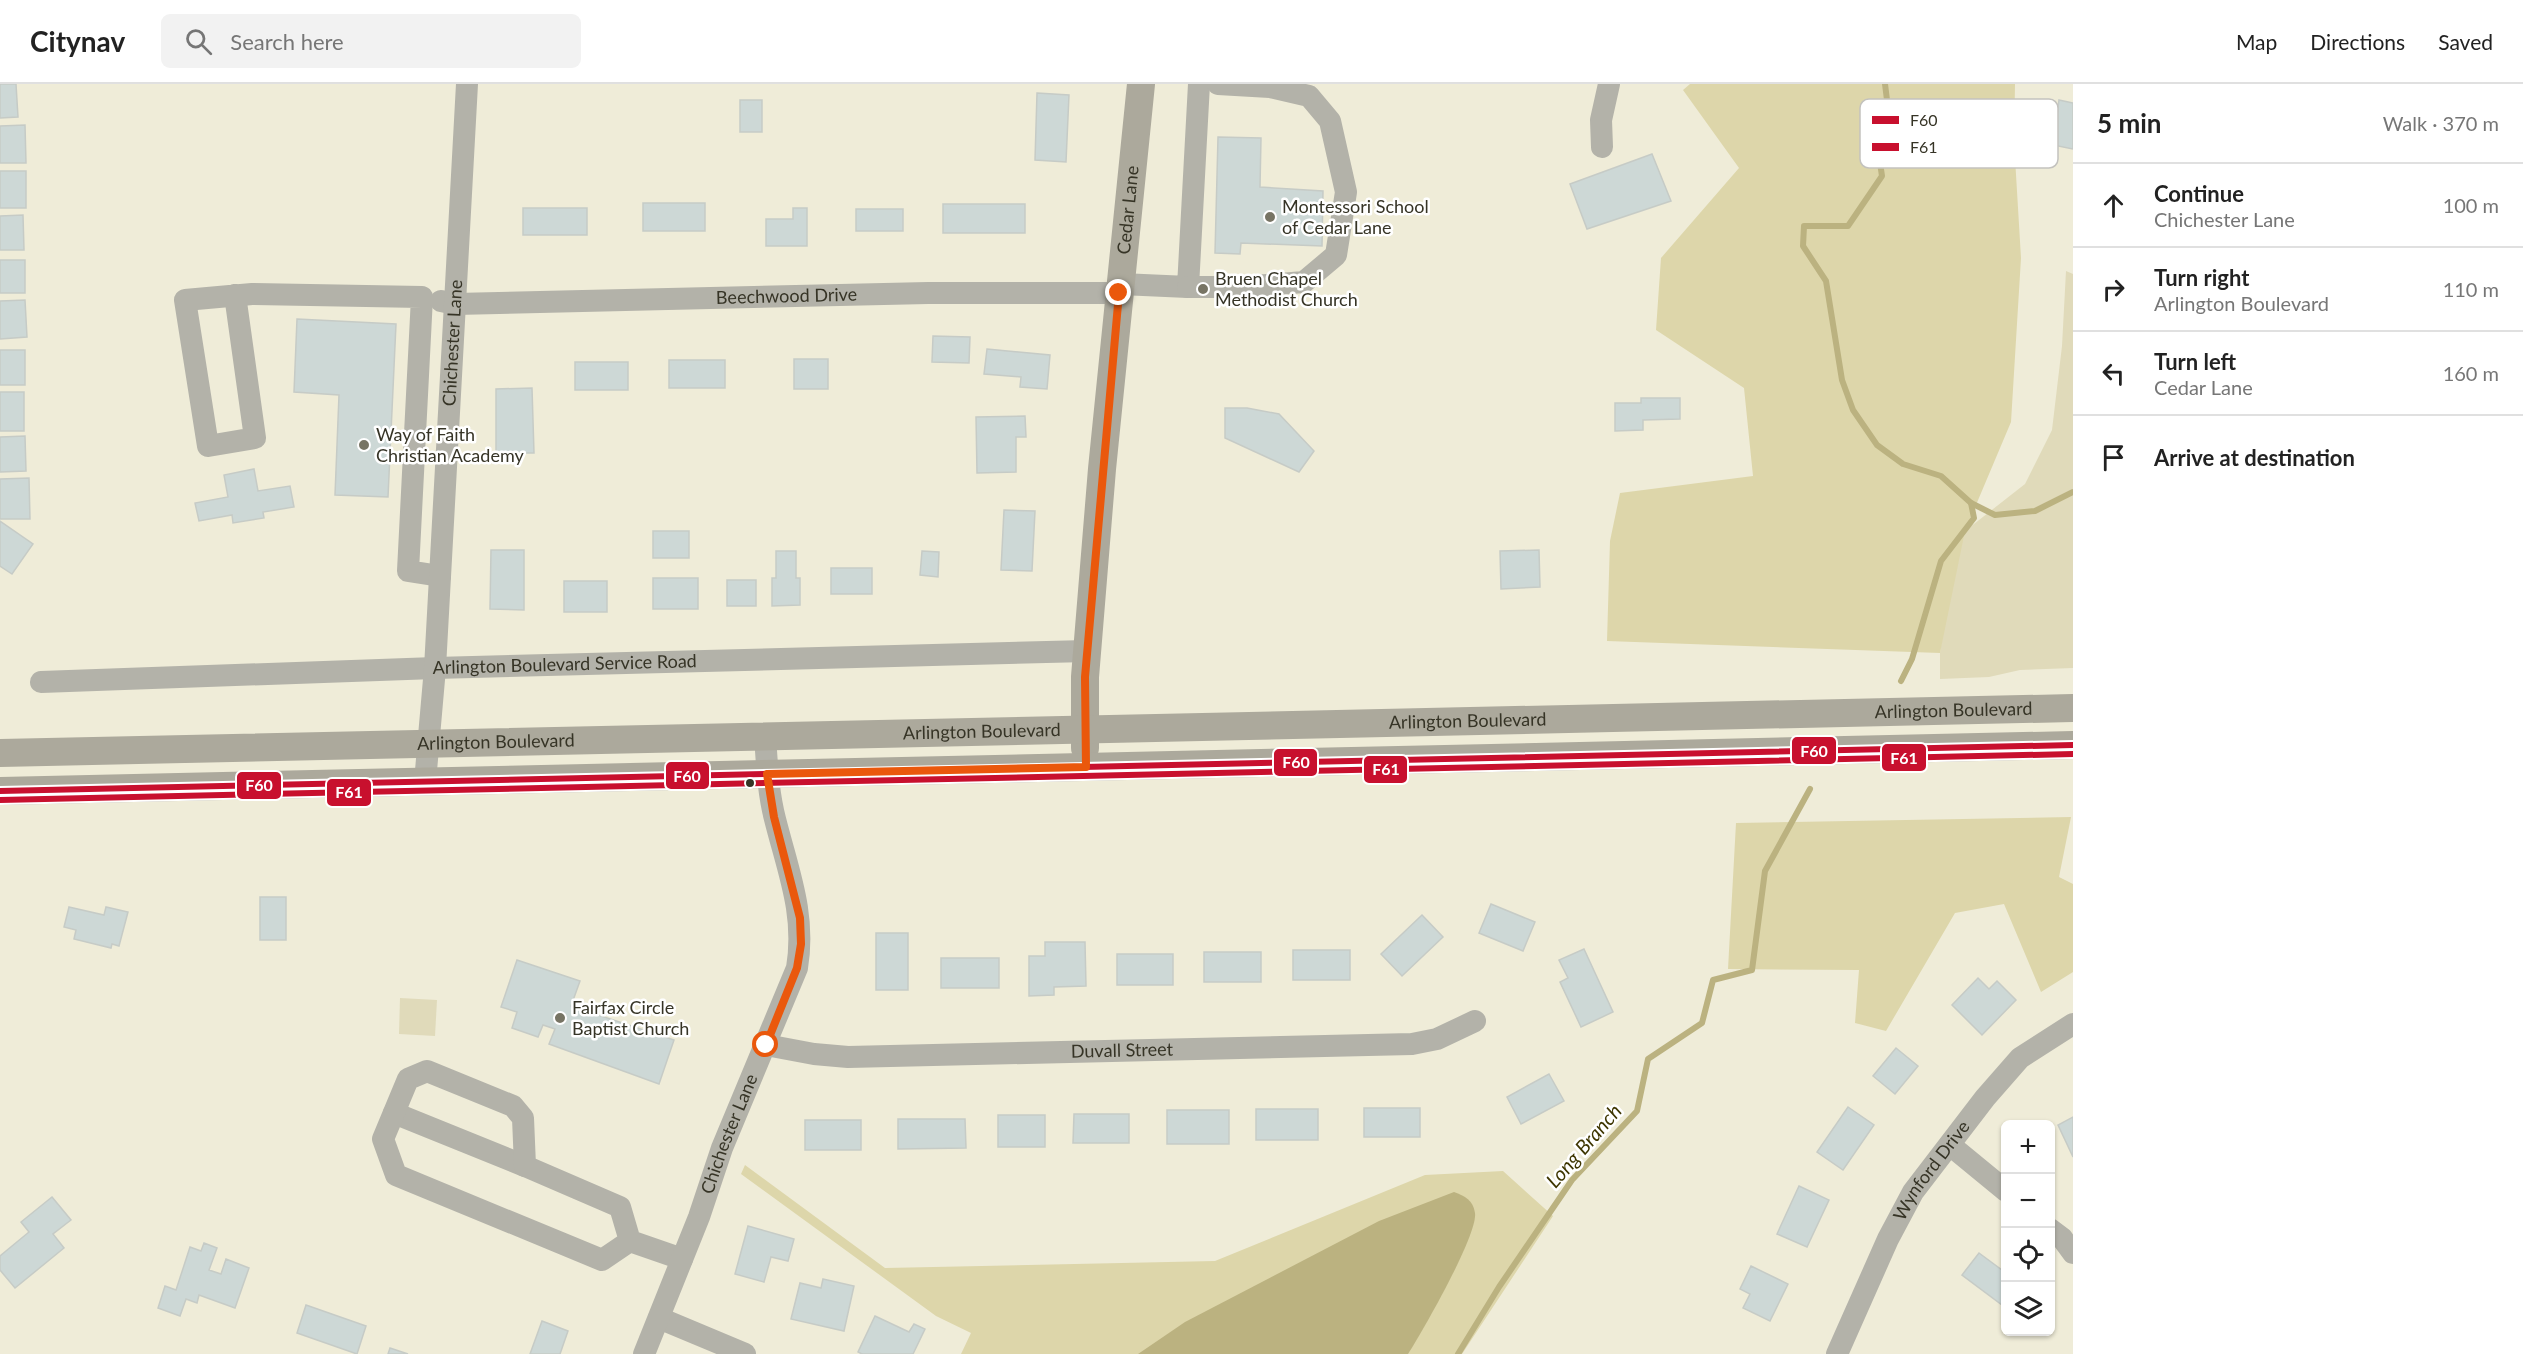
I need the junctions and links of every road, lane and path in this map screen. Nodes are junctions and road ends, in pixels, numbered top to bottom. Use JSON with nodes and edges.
{"nodes":[{"id":1,"x":467,"y":84,"type":"edge"},
{"id":2,"x":1141,"y":84,"type":"edge"},
{"id":3,"x":1199,"y":84,"type":"edge"},
{"id":4,"x":1218,"y":84,"type":"edge"},
{"id":5,"x":1609,"y":84,"type":"edge"},
{"id":6,"x":1602,"y":147,"type":"dead end"},
{"id":7,"x":1188,"y":286,"type":"junction"},
{"id":8,"x":1120,"y":289,"type":"junction"},
{"id":9,"x":235,"y":295,"type":"junction"},
{"id":10,"x":423,"y":297,"type":"junction"},
{"id":11,"x":454,"y":304,"type":"junction"},
{"id":12,"x":440,"y":576,"type":"junction"},
{"id":13,"x":1087,"y":651,"type":"junction"},
{"id":14,"x":435,"y":668,"type":"junction"},
{"id":15,"x":41,"y":682,"type":"dead end"},
{"id":16,"x":2073,"y":708,"type":"edge"},
{"id":17,"x":1085,"y":730,"type":"junction"},
{"id":18,"x":765,"y":736,"type":"junction"},
{"id":19,"x":428,"y":744,"type":"junction"},
{"id":20,"x":2073,"y":746,"type":"edge"},
{"id":21,"x":0,"y":753,"type":"edge"},
{"id":22,"x":1086,"y":767,"type":"junction"},
{"id":23,"x":767,"y":774,"type":"junction"},
{"id":24,"x":425,"y":782,"type":"junction"},
{"id":25,"x":0,"y":791,"type":"edge"},
{"id":26,"x":1475,"y":1021,"type":"dead end"},
{"id":27,"x":2073,"y":1024,"type":"edge"},
{"id":28,"x":766,"y":1045,"type":"junction"},
{"id":29,"x":394,"y":1113,"type":"junction"},
{"id":30,"x":1950,"y":1145,"type":"junction"},
{"id":31,"x":525,"y":1166,"type":"junction"},
{"id":32,"x":2001,"y":1187,"type":"edge"},
{"id":33,"x":2055,"y":1232,"type":"edge"},
{"id":34,"x":630,"y":1241,"type":"junction"},
{"id":35,"x":2073,"y":1252,"type":"edge"},
{"id":36,"x":682,"y":1259,"type":"junction"},
{"id":37,"x":658,"y":1318,"type":"junction"},
{"id":38,"x":644,"y":1354,"type":"edge"},
{"id":39,"x":745,"y":1354,"type":"edge"},
{"id":40,"x":1837,"y":1354,"type":"edge"}],
"edges":[{"from":1,"to":11,"type":"street","name":"Chichester Lane"},
{"from":2,"to":8,"type":"main road","name":"Cedar Lane"},
{"from":3,"to":7,"type":"street"},
{"from":4,"to":7,"type":"street","name":"Beechwood Drive"},
{"from":5,"to":6,"type":"street"},
{"from":7,"to":8,"type":"street","name":"Beechwood Drive"},
{"from":8,"to":11,"type":"street","name":"Beechwood Drive"},
{"from":8,"to":13,"type":"main road","name":"Cedar Lane"},
{"from":9,"to":9,"type":"street","name":"Beechwood Drive"},
{"from":9,"to":10,"type":"street","name":"Beechwood Drive"},
{"from":10,"to":11,"type":"street","name":"Beechwood Drive"},
{"from":10,"to":12,"type":"street"},
{"from":11,"to":12,"type":"street","name":"Chichester Lane"},
{"from":12,"to":14,"type":"street","name":"Chichester Lane"},
{"from":13,"to":14,"type":"street","name":"Arlington Boulevard Service Road"},
{"from":13,"to":17,"type":"main road","name":"Cedar Lane"},
{"from":14,"to":15,"type":"street","name":"Arlington Boulevard Service Road"},
{"from":14,"to":19,"type":"street","name":"Chichester Lane"},
{"from":16,"to":17,"type":"main road","name":"Arlington Boulevard"},
{"from":17,"to":18,"type":"main road","name":"Arlington Boulevard"},
{"from":17,"to":22,"type":"main road","name":"Cedar Lane"},
{"from":18,"to":19,"type":"main road","name":"Arlington Boulevard"},
{"from":18,"to":23,"type":"street","name":"Chichester Lane"},
{"from":19,"to":21,"type":"main road","name":"Arlington Boulevard"},
{"from":19,"to":24,"type":"street","name":"Chichester Lane"},
{"from":20,"to":22,"type":"main road","name":"Arlington Boulevard"},
{"from":22,"to":23,"type":"main road","name":"Arlington Boulevard"},
{"from":23,"to":24,"type":"main road","name":"Arlington Boulevard"},
{"from":23,"to":28,"type":"street","name":"Chichester Lane"},
{"from":24,"to":25,"type":"main road","name":"Arlington Boulevard"},
{"from":26,"to":28,"type":"street","name":"Duvall Street"},
{"from":27,"to":30,"type":"street","name":"Wynford Drive"},
{"from":28,"to":36,"type":"street","name":"Chichester Lane"},
{"from":29,"to":31,"type":"street"},
{"from":29,"to":31,"type":"street"},
{"from":29,"to":34,"type":"street"},
{"from":30,"to":32,"type":"street"},
{"from":30,"to":40,"type":"street","name":"Wynford Drive"},
{"from":31,"to":34,"type":"street"},
{"from":33,"to":35,"type":"street"},
{"from":34,"to":36,"type":"street"},
{"from":36,"to":37,"type":"street","name":"Chichester Lane"},
{"from":37,"to":38,"type":"street","name":"Chichester Lane"},
{"from":37,"to":39,"type":"street"}]}
